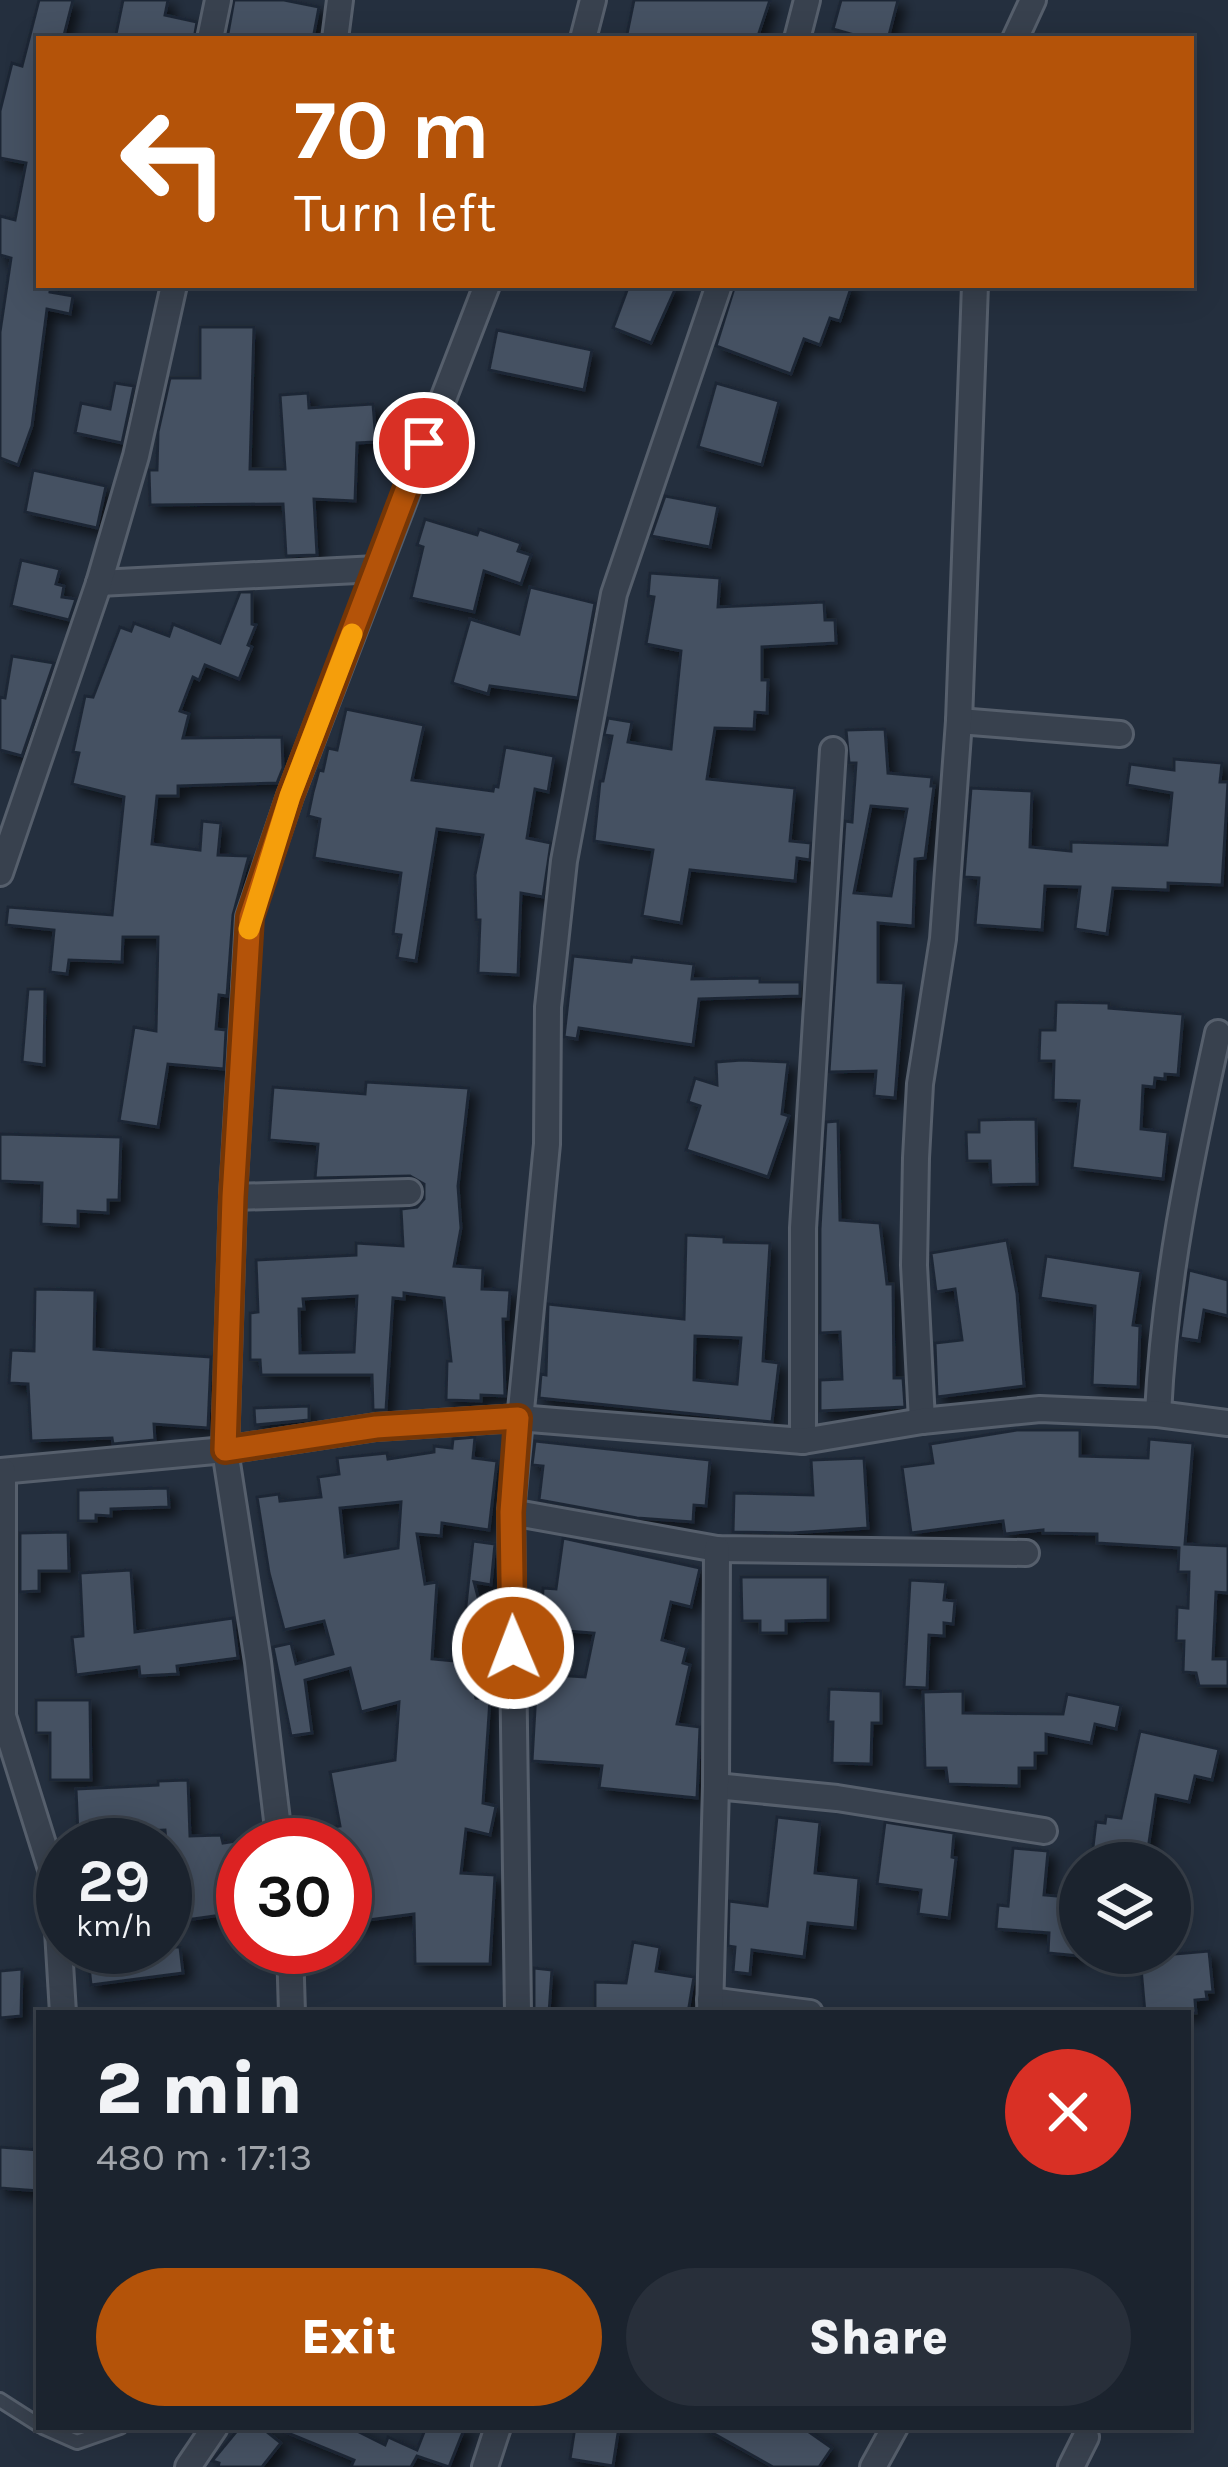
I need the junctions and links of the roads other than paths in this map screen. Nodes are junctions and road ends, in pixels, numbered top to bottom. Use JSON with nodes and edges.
{"nodes":[{"id":1,"x":218,"y":0,"type":"edge"},
{"id":2,"x":340,"y":0,"type":"edge"},
{"id":3,"x":593,"y":0,"type":"edge"},
{"id":4,"x":807,"y":0,"type":"edge"},
{"id":5,"x":1033,"y":0,"type":"edge"},
{"id":6,"x":211,"y":36,"type":"edge"},
{"id":7,"x":335,"y":36,"type":"edge"},
{"id":8,"x":584,"y":36,"type":"edge"},
{"id":9,"x":798,"y":36,"type":"edge"},
{"id":10,"x":1016,"y":36,"type":"edge"},
{"id":11,"x":173,"y":288,"type":"edge"},
{"id":12,"x":486,"y":288,"type":"edge"},
{"id":13,"x":717,"y":288,"type":"edge"},
{"id":14,"x":975,"y":288,"type":"edge"},
{"id":15,"x":377,"y":569,"type":"junction"},
{"id":16,"x":98,"y":583,"type":"junction"},
{"id":17,"x":959,"y":722,"type":"junction"},
{"id":18,"x":1120,"y":734,"type":"dead end"},
{"id":19,"x":833,"y":750,"type":"dead end"},
{"id":20,"x":0,"y":873,"type":"edge"},
{"id":21,"x":1218,"y":1033,"type":"dead end"},
{"id":22,"x":409,"y":1192,"type":"dead end"},
{"id":23,"x":233,"y":1197,"type":"junction"},
{"id":24,"x":1158,"y":1414,"type":"junction"},
{"id":25,"x":518,"y":1418,"type":"junction"},
{"id":26,"x":922,"y":1421,"type":"junction"},
{"id":27,"x":1228,"y":1424,"type":"edge"},
{"id":28,"x":803,"y":1442,"type":"junction"},
{"id":29,"x":225,"y":1450,"type":"junction"},
{"id":30,"x":2,"y":1471,"type":"edge"},
{"id":31,"x":511,"y":1512,"type":"junction"},
{"id":32,"x":717,"y":1549,"type":"junction"},
{"id":33,"x":1026,"y":1553,"type":"dead end"},
{"id":34,"x":716,"y":1786,"type":"junction"},
{"id":35,"x":277,"y":1818,"type":"edge"},
{"id":36,"x":1044,"y":1831,"type":"dead end"},
{"id":37,"x":291,"y":1974,"type":"edge"},
{"id":38,"x":710,"y":2006,"type":"edge"},
{"id":39,"x":63,"y":2010,"type":"edge"},
{"id":40,"x":292,"y":2010,"type":"edge"},
{"id":41,"x":518,"y":2010,"type":"edge"},
{"id":42,"x":767,"y":2010,"type":"edge"},
{"id":43,"x":0,"y":2400,"type":"edge"},
{"id":44,"x":36,"y":2423,"type":"edge"},
{"id":45,"x":51,"y":2430,"type":"edge"},
{"id":46,"x":111,"y":2430,"type":"edge"},
{"id":47,"x":206,"y":2430,"type":"edge"},
{"id":48,"x":497,"y":2430,"type":"edge"},
{"id":49,"x":893,"y":2430,"type":"edge"},
{"id":50,"x":1086,"y":2437,"type":"dead end"},
{"id":51,"x":491,"y":2466,"type":"edge"},
{"id":52,"x":188,"y":2467,"type":"edge"},
{"id":53,"x":873,"y":2467,"type":"edge"},
{"id":54,"x":1071,"y":2467,"type":"edge"}],
"edges":[{"from":1,"to":6,"type":"street"},
{"from":2,"to":7,"type":"street"},
{"from":3,"to":8,"type":"street"},
{"from":4,"to":9,"type":"street"},
{"from":5,"to":10,"type":"street"},
{"from":11,"to":16,"type":"street"},
{"from":12,"to":15,"type":"street"},
{"from":13,"to":25,"type":"street"},
{"from":14,"to":17,"type":"street"},
{"from":15,"to":16,"type":"street"},
{"from":15,"to":23,"type":"street"},
{"from":16,"to":20,"type":"street"},
{"from":17,"to":18,"type":"street"},
{"from":17,"to":26,"type":"street"},
{"from":19,"to":28,"type":"street"},
{"from":21,"to":24,"type":"street"},
{"from":22,"to":23,"type":"street"},
{"from":23,"to":29,"type":"street"},
{"from":24,"to":26,"type":"street"},
{"from":24,"to":27,"type":"street"},
{"from":25,"to":28,"type":"street"},
{"from":25,"to":29,"type":"street"},
{"from":25,"to":31,"type":"street"},
{"from":26,"to":28,"type":"street"},
{"from":29,"to":30,"type":"street"},
{"from":29,"to":35,"type":"street"},
{"from":30,"to":39,"type":"street"},
{"from":31,"to":32,"type":"street"},
{"from":31,"to":41,"type":"street"},
{"from":32,"to":33,"type":"street"},
{"from":32,"to":34,"type":"street"},
{"from":34,"to":36,"type":"street"},
{"from":34,"to":38,"type":"street"},
{"from":37,"to":40,"type":"street"},
{"from":38,"to":42,"type":"street"},
{"from":43,"to":44,"type":"lane"},
{"from":45,"to":46,"type":"lane"},
{"from":47,"to":52,"type":"street"},
{"from":48,"to":51,"type":"street"},
{"from":49,"to":53,"type":"street"},
{"from":50,"to":54,"type":"street"}]}
